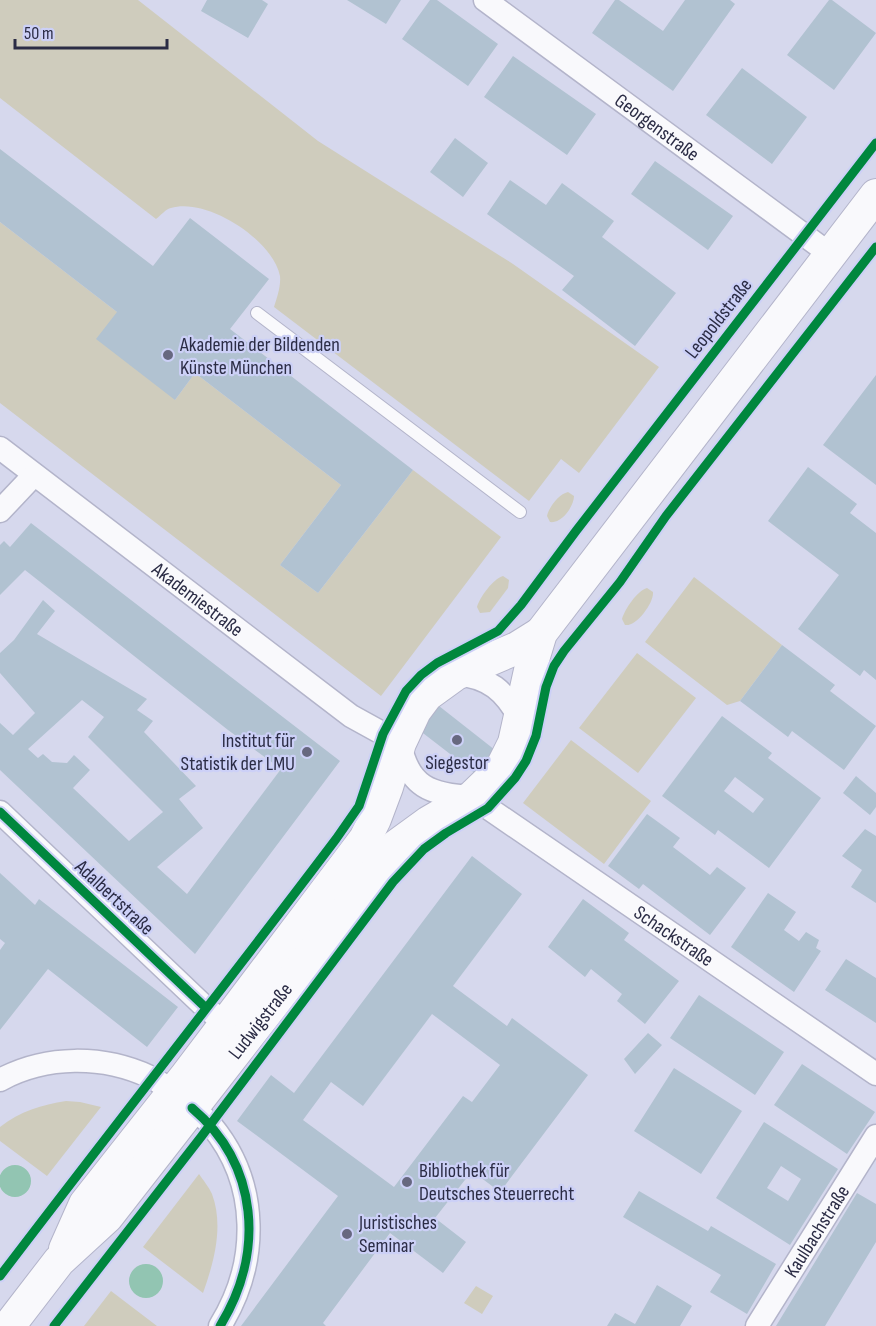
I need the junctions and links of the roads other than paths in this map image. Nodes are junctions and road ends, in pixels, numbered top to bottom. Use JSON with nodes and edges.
{"nodes":[{"id":1,"x":485,"y":0,"type":"edge"},
{"id":2,"x":876,"y":195,"type":"edge"},
{"id":3,"x":830,"y":254,"type":"junction"},
{"id":4,"x":256,"y":313,"type":"dead end"},
{"id":5,"x":0,"y":448,"type":"edge"},
{"id":6,"x":34,"y":475,"type":"junction"},
{"id":7,"x":0,"y":511,"type":"edge"},
{"id":8,"x":520,"y":512,"type":"dead end"},
{"id":9,"x":541,"y":633,"type":"junction"},
{"id":10,"x":456,"y":674,"type":"junction"},
{"id":11,"x":520,"y":719,"type":"junction"},
{"id":12,"x":400,"y":743,"type":"junction"},
{"id":13,"x":472,"y":797,"type":"junction"},
{"id":14,"x":0,"y":812,"type":"edge"},
{"id":15,"x":235,"y":1032,"type":"junction"},
{"id":16,"x":876,"y":1074,"type":"edge"},
{"id":17,"x":0,"y":1080,"type":"edge"},
{"id":18,"x":182,"y":1101,"type":"junction"},
{"id":19,"x":876,"y":1136,"type":"edge"},
{"id":20,"x":9,"y":1326,"type":"edge"},
{"id":21,"x":220,"y":1326,"type":"edge"},
{"id":22,"x":757,"y":1326,"type":"edge"}],
"edges":[{"from":1,"to":3,"type":"street","name":"Georgenstraße"},
{"from":2,"to":3,"type":"main road"},
{"from":3,"to":9,"type":"main road"},
{"from":4,"to":8,"type":"lane"},
{"from":5,"to":6,"type":"street","name":"Akademiestraße"},
{"from":6,"to":7,"type":"street"},
{"from":6,"to":12,"type":"street","name":"Akademiestraße"},
{"from":9,"to":10,"type":"main road"},
{"from":9,"to":11,"type":"main road"},
{"from":10,"to":11,"type":"street"},
{"from":10,"to":12,"type":"main road"},
{"from":11,"to":13,"type":"main road"},
{"from":12,"to":13,"type":"street"},
{"from":12,"to":15,"type":"main road","name":"Ludwigstraße"},
{"from":13,"to":15,"type":"main road","name":"Ludwigstraße"},
{"from":13,"to":16,"type":"street","name":"Schackstraße"},
{"from":14,"to":15,"type":"street","name":"Adalbertstraße"},
{"from":15,"to":18,"type":"main road","name":"Ludwigstraße"},
{"from":17,"to":18,"type":"street"},
{"from":18,"to":20,"type":"main road","name":"Ludwigstraße"},
{"from":18,"to":21,"type":"street"},
{"from":19,"to":22,"type":"street","name":"Kaulbachstraße"}]}
